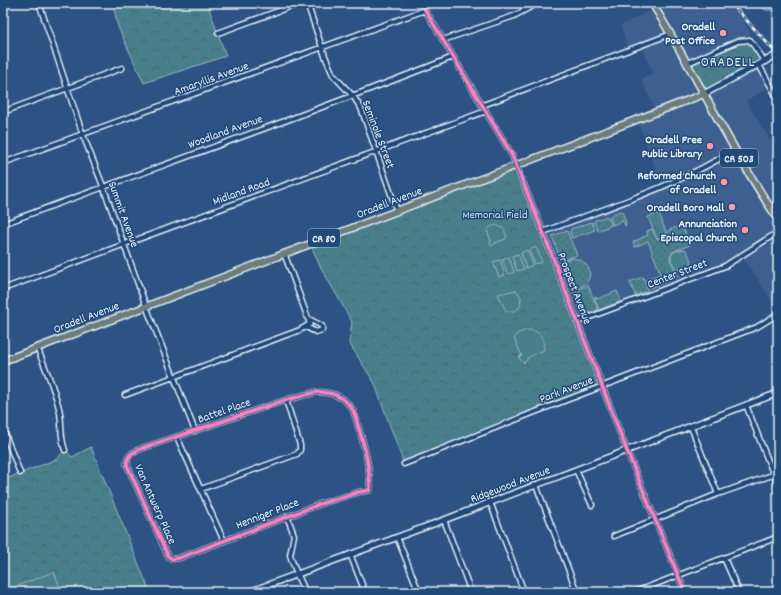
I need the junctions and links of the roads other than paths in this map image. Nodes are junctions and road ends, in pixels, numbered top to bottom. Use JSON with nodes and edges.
{"nodes":[{"id":1,"x":38,"y":3,"type":"edge"},
{"id":2,"x":300,"y":3,"type":"edge"},
{"id":3,"x":307,"y":3,"type":"edge"},
{"id":4,"x":421,"y":3,"type":"edge"},
{"id":5,"x":538,"y":3,"type":"edge"},
{"id":6,"x":652,"y":3,"type":"edge"},
{"id":7,"x":425,"y":10,"type":"junction"},
{"id":8,"x":218,"y":33,"type":"dead end"},
{"id":9,"x":671,"y":34,"type":"junction"},
{"id":10,"x":443,"y":40,"type":"junction"},
{"id":11,"x":323,"y":48,"type":"junction"},
{"id":12,"x":778,"y":54,"type":"edge"},
{"id":13,"x":454,"y":57,"type":"junction"},
{"id":14,"x":765,"y":62,"type":"junction"},
{"id":15,"x":688,"y":63,"type":"junction"},
{"id":16,"x":758,"y":65,"type":"junction"},
{"id":17,"x":122,"y":68,"type":"dead end"},
{"id":18,"x":68,"y":89,"type":"junction"},
{"id":19,"x":704,"y":94,"type":"junction"},
{"id":20,"x":353,"y":96,"type":"junction"},
{"id":21,"x":778,"y":99,"type":"edge"},
{"id":22,"x":3,"y":104,"type":"edge"},
{"id":23,"x":483,"y":105,"type":"junction"},
{"id":24,"x":4,"y":111,"type":"edge"},
{"id":25,"x":486,"y":111,"type":"junction"},
{"id":26,"x":83,"y":134,"type":"junction"},
{"id":27,"x":734,"y":150,"type":"junction"},
{"id":28,"x":376,"y":151,"type":"junction"},
{"id":29,"x":3,"y":163,"type":"edge"},
{"id":30,"x":516,"y":165,"type":"junction"},
{"id":31,"x":103,"y":186,"type":"junction"},
{"id":32,"x":397,"y":211,"type":"junction"},
{"id":33,"x":778,"y":219,"type":"edge"},
{"id":34,"x":3,"y":224,"type":"edge"},
{"id":35,"x":543,"y":232,"type":"junction"},
{"id":36,"x":778,"y":232,"type":"edge"},
{"id":37,"x":125,"y":245,"type":"junction"},
{"id":38,"x":284,"y":253,"type":"junction"},
{"id":39,"x":3,"y":289,"type":"edge"},
{"id":40,"x":146,"y":306,"type":"junction"},
{"id":41,"x":778,"y":314,"type":"edge"},
{"id":42,"x":577,"y":322,"type":"junction"},
{"id":43,"x":37,"y":347,"type":"junction"},
{"id":44,"x":3,"y":361,"type":"edge"},
{"id":45,"x":173,"y":376,"type":"junction"},
{"id":46,"x":602,"y":386,"type":"junction"},
{"id":47,"x":778,"y":393,"type":"edge"},
{"id":48,"x":125,"y":395,"type":"dead end"},
{"id":49,"x":286,"y":400,"type":"junction"},
{"id":50,"x":746,"y":405,"type":"junction"},
{"id":51,"x":691,"y":426,"type":"junction"},
{"id":52,"x":3,"y":429,"type":"edge"},
{"id":53,"x":195,"y":431,"type":"junction"},
{"id":54,"x":177,"y":437,"type":"junction"},
{"id":55,"x":65,"y":450,"type":"dead end"},
{"id":56,"x":627,"y":451,"type":"junction"},
{"id":57,"x":128,"y":457,"type":"joint"},
{"id":58,"x":404,"y":464,"type":"dead end"},
{"id":59,"x":576,"y":470,"type":"junction"},
{"id":60,"x":20,"y":473,"type":"dead end"},
{"id":61,"x":776,"y":474,"type":"edge"},
{"id":62,"x":536,"y":485,"type":"junction"},
{"id":63,"x":778,"y":486,"type":"edge"},
{"id":64,"x":201,"y":489,"type":"junction"},
{"id":65,"x":370,"y":490,"type":"joint"},
{"id":66,"x":718,"y":494,"type":"junction"},
{"id":67,"x":490,"y":502,"type":"junction"},
{"id":68,"x":592,"y":505,"type":"dead end"},
{"id":69,"x":287,"y":516,"type":"junction"},
{"id":70,"x":655,"y":518,"type":"junction"},
{"id":71,"x":444,"y":520,"type":"junction"},
{"id":72,"x":614,"y":536,"type":"dead end"},
{"id":73,"x":397,"y":537,"type":"junction"},
{"id":74,"x":778,"y":538,"type":"edge"},
{"id":75,"x":224,"y":541,"type":"junction"},
{"id":76,"x":350,"y":554,"type":"junction"},
{"id":77,"x":724,"y":558,"type":"junction"},
{"id":78,"x":172,"y":559,"type":"joint"},
{"id":79,"x":297,"y":574,"type":"junction"},
{"id":80,"x":678,"y":576,"type":"junction"},
{"id":81,"x":250,"y":592,"type":"edge"},
{"id":82,"x":305,"y":592,"type":"edge"},
{"id":83,"x":364,"y":592,"type":"edge"},
{"id":84,"x":419,"y":592,"type":"edge"},
{"id":85,"x":471,"y":592,"type":"edge"},
{"id":86,"x":524,"y":592,"type":"edge"},
{"id":87,"x":577,"y":592,"type":"edge"},
{"id":88,"x":635,"y":592,"type":"edge"},
{"id":89,"x":685,"y":592,"type":"edge"},
{"id":90,"x":739,"y":592,"type":"edge"}],
"edges":[{"from":1,"to":18,"type":"street","name":"Summit Avenue"},
{"from":2,"to":8,"type":"street"},
{"from":3,"to":11,"type":"street","name":"Seminole Street"},
{"from":4,"to":7,"type":"street","name":"Prospect Avenue"},
{"from":5,"to":10,"type":"street"},
{"from":6,"to":9,"type":"main road","number":"CR 503"},
{"from":7,"to":10,"type":"street","name":"Prospect Avenue"},
{"from":7,"to":11,"type":"street","name":"Amaryllis Avenue"},
{"from":9,"to":15,"type":"main road","number":"CR 503"},
{"from":9,"to":23,"type":"street"},
{"from":10,"to":13,"type":"street","name":"Prospect Avenue"},
{"from":11,"to":20,"type":"street","name":"Seminole Street"},
{"from":11,"to":26,"type":"street","name":"Amaryllis Avenue"},
{"from":12,"to":14,"type":"street","name":"Oradell Avenue"},
{"from":13,"to":20,"type":"street","name":"Woodland Avenue"},
{"from":13,"to":23,"type":"street","name":"Prospect Avenue"},
{"from":14,"to":15,"type":"street"},
{"from":14,"to":16,"type":"street","name":"Oradell Avenue"},
{"from":15,"to":19,"type":"main road","number":"CR 503"},
{"from":16,"to":19,"type":"street","name":"Oradell Avenue"},
{"from":16,"to":21,"type":"street"},
{"from":17,"to":18,"type":"street"},
{"from":18,"to":24,"type":"street"},
{"from":18,"to":26,"type":"street","name":"Summit Avenue"},
{"from":19,"to":27,"type":"main road","number":"CR 503"},
{"from":19,"to":30,"type":"main road","name":"Oradell Avenue","number":"CR 80"},
{"from":20,"to":28,"type":"street","name":"Seminole Street"},
{"from":20,"to":31,"type":"street","name":"Woodland Avenue"},
{"from":22,"to":24,"type":"street"},
{"from":23,"to":25,"type":"street","name":"Prospect Avenue"},
{"from":25,"to":28,"type":"street","name":"Midland Road"},
{"from":25,"to":30,"type":"street","name":"Prospect Avenue"},
{"from":26,"to":29,"type":"street","name":"Amaryllis Avenue"},
{"from":26,"to":31,"type":"street","name":"Summit Avenue"},
{"from":27,"to":33,"type":"main road","number":"CR 503"},
{"from":27,"to":35,"type":"street"},
{"from":28,"to":32,"type":"street","name":"Seminole Street"},
{"from":28,"to":37,"type":"street","name":"Midland Road"},
{"from":30,"to":32,"type":"main road","name":"Oradell Avenue","number":"CR 80"},
{"from":30,"to":35,"type":"street","name":"Prospect Avenue"},
{"from":31,"to":34,"type":"street","name":"Woodland Avenue"},
{"from":31,"to":37,"type":"street","name":"Summit Avenue"},
{"from":32,"to":38,"type":"main road","name":"Oradell Avenue","number":"CR 80"},
{"from":35,"to":42,"type":"street","name":"Prospect Avenue"},
{"from":36,"to":42,"type":"street","name":"Center Street"},
{"from":37,"to":39,"type":"street","name":"Midland Road"},
{"from":37,"to":40,"type":"street","name":"Summit Avenue"},
{"from":38,"to":40,"type":"main road","name":"Oradell Avenue","number":"CR 80"},
{"from":38,"to":45,"type":"street"},
{"from":40,"to":43,"type":"main road","name":"Oradell Avenue","number":"CR 80"},
{"from":40,"to":45,"type":"street","name":"Summit Avenue"},
{"from":41,"to":46,"type":"street","name":"Park Avenue"},
{"from":42,"to":46,"type":"street","name":"Prospect Avenue"},
{"from":43,"to":44,"type":"main road","name":"Oradell Avenue","number":"CR 80"},
{"from":43,"to":55,"type":"street"},
{"from":45,"to":48,"type":"street"},
{"from":45,"to":53,"type":"street","name":"Summit Avenue"},
{"from":46,"to":56,"type":"street","name":"Prospect Avenue"},
{"from":46,"to":58,"type":"street","name":"Park Avenue"},
{"from":47,"to":50,"type":"street","name":"Ridgewood Avenue"},
{"from":49,"to":53,"type":"street","name":"Battel Place"},
{"from":49,"to":64,"type":"street"},
{"from":49,"to":65,"type":"street","name":"Battel Place"},
{"from":50,"to":51,"type":"street","name":"Ridgewood Avenue"},
{"from":50,"to":61,"type":"street"},
{"from":51,"to":56,"type":"street","name":"Ridgewood Avenue"},
{"from":51,"to":66,"type":"street"},
{"from":52,"to":60,"type":"street"},
{"from":53,"to":54,"type":"street","name":"Battel Place"},
{"from":54,"to":57,"type":"street","name":"Battel Place"},
{"from":54,"to":64,"type":"street"},
{"from":56,"to":59,"type":"street","name":"Ridgewood Avenue"},
{"from":56,"to":70,"type":"street","name":"Prospect Avenue"},
{"from":57,"to":78,"type":"street","name":"Van Antwerp Place"},
{"from":59,"to":62,"type":"street","name":"Ridgewood Avenue"},
{"from":59,"to":68,"type":"street"},
{"from":61,"to":63,"type":"street"},
{"from":61,"to":66,"type":"street"},
{"from":62,"to":67,"type":"street","name":"Ridgewood Avenue"},
{"from":62,"to":87,"type":"street"},
{"from":64,"to":75,"type":"street"},
{"from":65,"to":69,"type":"street","name":"Henniger Place"},
{"from":66,"to":70,"type":"street"},
{"from":67,"to":71,"type":"street","name":"Ridgewood Avenue"},
{"from":67,"to":86,"type":"street"},
{"from":69,"to":75,"type":"street","name":"Henniger Place"},
{"from":69,"to":79,"type":"street"},
{"from":70,"to":72,"type":"street"},
{"from":70,"to":80,"type":"street","name":"Prospect Avenue"},
{"from":71,"to":73,"type":"street","name":"Ridgewood Avenue"},
{"from":71,"to":85,"type":"street"},
{"from":73,"to":76,"type":"street","name":"Ridgewood Avenue"},
{"from":73,"to":84,"type":"street"},
{"from":74,"to":77,"type":"street"},
{"from":75,"to":78,"type":"street","name":"Henniger Place"},
{"from":76,"to":79,"type":"street","name":"Ridgewood Avenue"},
{"from":76,"to":83,"type":"street"},
{"from":77,"to":80,"type":"street"},
{"from":77,"to":90,"type":"street"},
{"from":79,"to":81,"type":"street","name":"Ridgewood Avenue"},
{"from":79,"to":82,"type":"street"},
{"from":80,"to":88,"type":"street"},
{"from":80,"to":89,"type":"street","name":"Prospect Avenue"}]}
